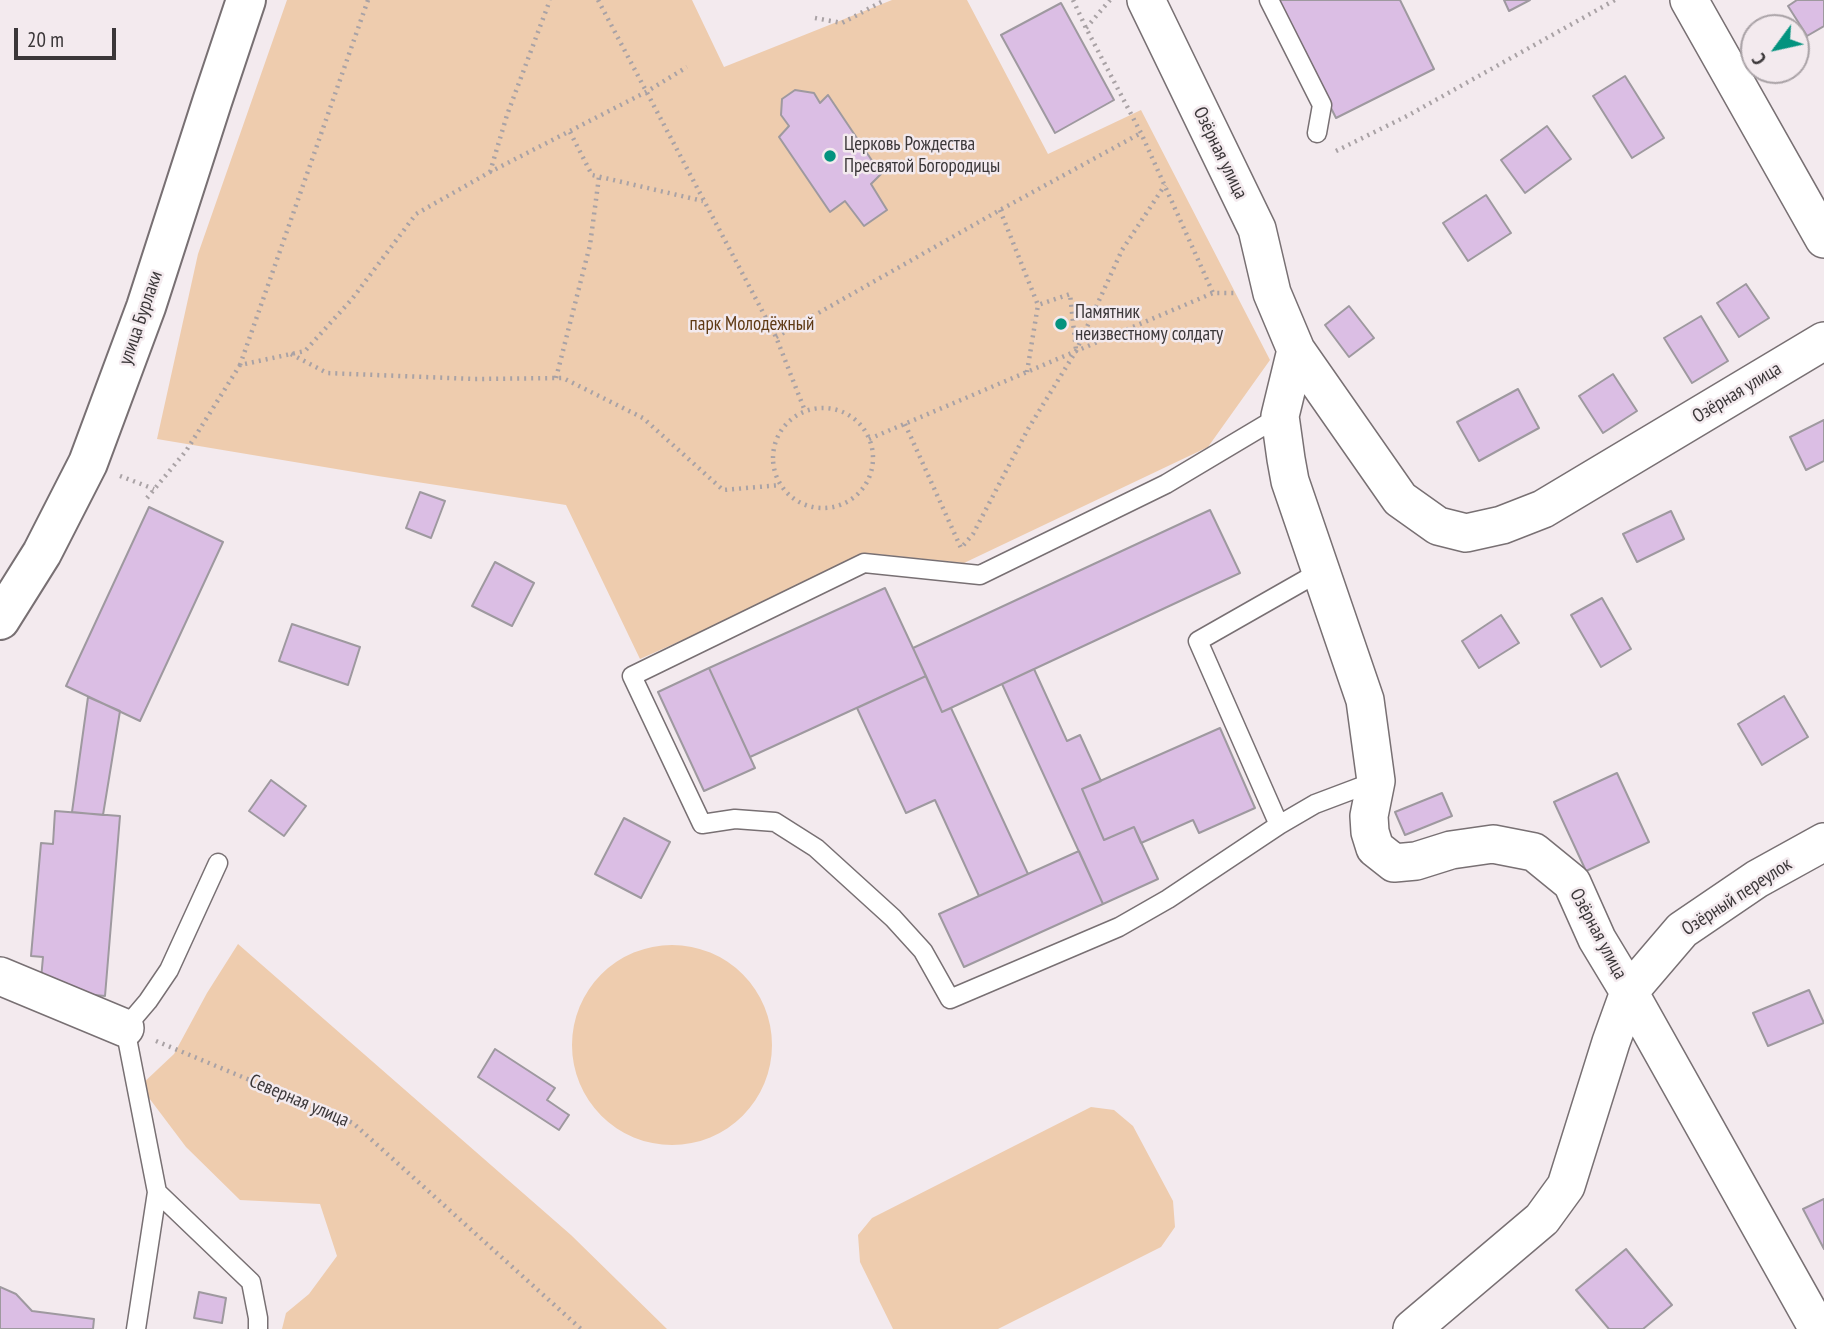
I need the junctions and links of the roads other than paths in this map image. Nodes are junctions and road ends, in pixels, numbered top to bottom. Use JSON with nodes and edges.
{"nodes":[{"id":1,"x":246,"y":0,"type":"edge"},
{"id":2,"x":1146,"y":0,"type":"edge"},
{"id":3,"x":1269,"y":0,"type":"edge"},
{"id":4,"x":1689,"y":0,"type":"edge"},
{"id":5,"x":1317,"y":133,"type":"dead end"},
{"id":6,"x":1824,"y":239,"type":"edge"},
{"id":7,"x":1824,"y":341,"type":"edge"},
{"id":8,"x":1296,"y":350,"type":"junction"},
{"id":9,"x":1280,"y":416,"type":"junction"},
{"id":10,"x":1321,"y":571,"type":"junction"},
{"id":11,"x":2,"y":615,"type":"edge"},
{"id":12,"x":1376,"y":781,"type":"junction"},
{"id":13,"x":1279,"y":825,"type":"junction"},
{"id":14,"x":1824,"y":842,"type":"edge"},
{"id":15,"x":218,"y":863,"type":"dead end"},
{"id":16,"x":0,"y":976,"type":"edge"},
{"id":17,"x":1629,"y":992,"type":"junction"},
{"id":18,"x":125,"y":1028,"type":"junction"},
{"id":19,"x":157,"y":1192,"type":"junction"},
{"id":20,"x":136,"y":1329,"type":"edge"},
{"id":21,"x":258,"y":1329,"type":"edge"},
{"id":22,"x":1412,"y":1329,"type":"edge"},
{"id":23,"x":1818,"y":1329,"type":"edge"}],
"edges":[{"from":1,"to":11,"type":"street","name":"улица Бурлаки"},
{"from":2,"to":8,"type":"street","name":"Озёрная улица"},
{"from":3,"to":5,"type":"lane"},
{"from":4,"to":6,"type":"street"},
{"from":7,"to":8,"type":"street","name":"Озёрная улица"},
{"from":8,"to":9,"type":"street","name":"Озёрная улица"},
{"from":9,"to":10,"type":"street","name":"Озёрная улица"},
{"from":9,"to":13,"type":"lane"},
{"from":10,"to":12,"type":"street","name":"Озёрная улица"},
{"from":10,"to":13,"type":"lane"},
{"from":12,"to":13,"type":"lane"},
{"from":12,"to":17,"type":"street","name":"Озёрная улица"},
{"from":14,"to":17,"type":"street","name":"Озёрный переулок"},
{"from":15,"to":18,"type":"lane"},
{"from":16,"to":18,"type":"street"},
{"from":17,"to":22,"type":"street"},
{"from":17,"to":23,"type":"street","name":"Озёрная улица"},
{"from":18,"to":19,"type":"lane"},
{"from":19,"to":20,"type":"lane"},
{"from":19,"to":21,"type":"lane"}]}
